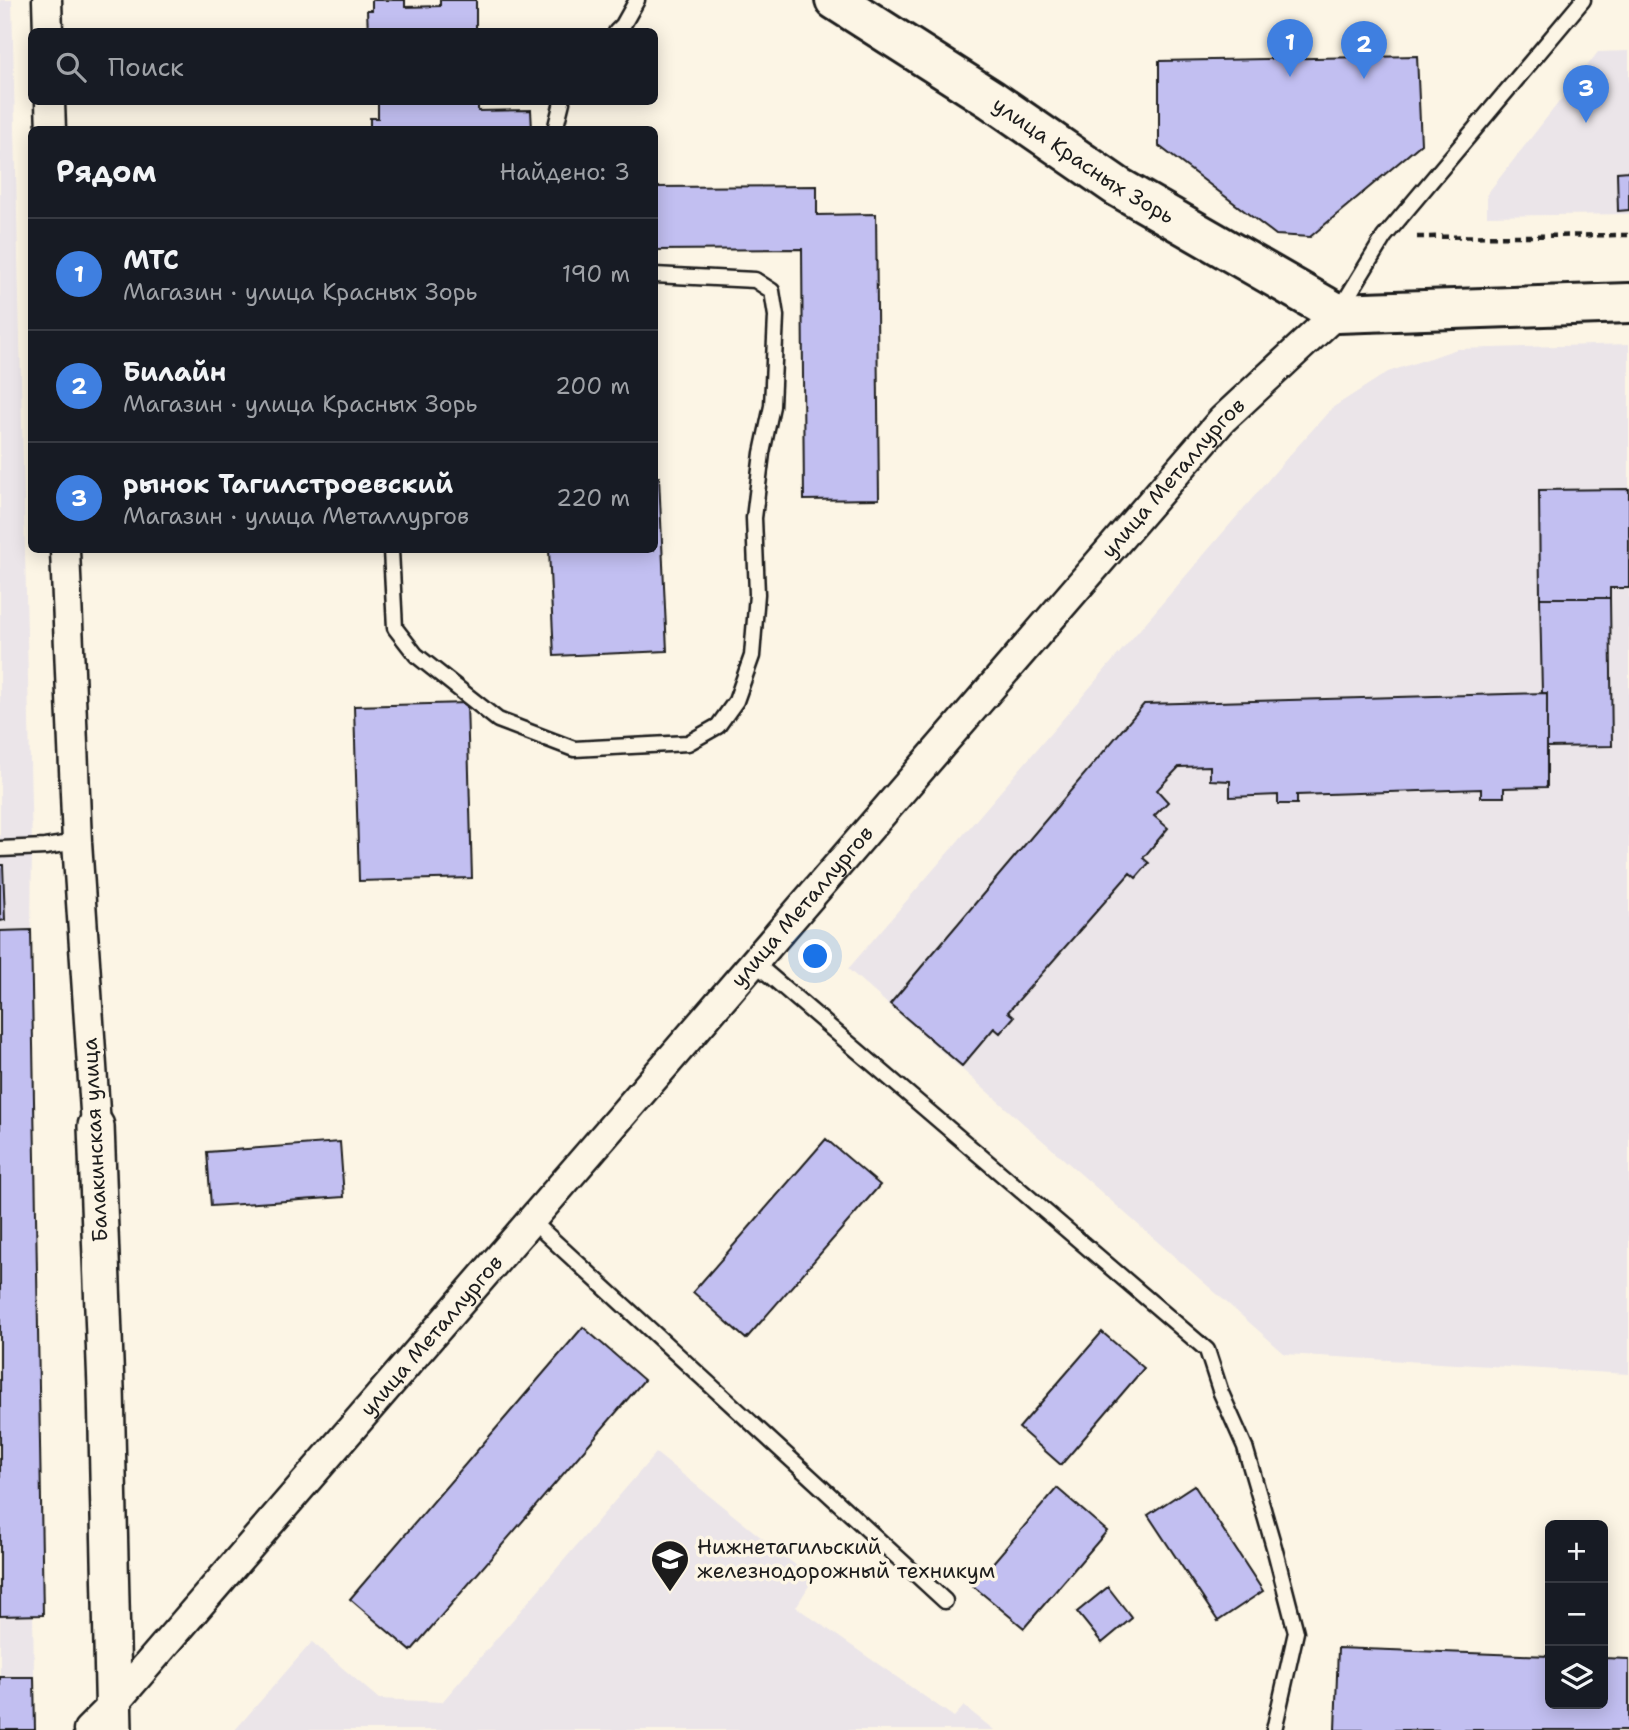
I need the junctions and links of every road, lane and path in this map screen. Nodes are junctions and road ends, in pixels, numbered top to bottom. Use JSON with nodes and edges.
{"nodes":[{"id":1,"x":47,"y":0,"type":"edge"},
{"id":2,"x":637,"y":0,"type":"edge"},
{"id":3,"x":835,"y":0,"type":"edge"},
{"id":4,"x":1583,"y":0,"type":"edge"},
{"id":5,"x":48,"y":28,"type":"edge"},
{"id":6,"x":620,"y":28,"type":"edge"},
{"id":7,"x":50,"y":105,"type":"edge"},
{"id":8,"x":561,"y":105,"type":"edge"},
{"id":9,"x":51,"y":126,"type":"edge"},
{"id":10,"x":556,"y":126,"type":"edge"},
{"id":11,"x":1629,"y":235,"type":"edge"},
{"id":12,"x":1384,"y":237,"type":"junction"},
{"id":13,"x":658,"y":275,"type":"edge"},
{"id":14,"x":1629,"y":303,"type":"edge"},
{"id":15,"x":1337,"y":313,"type":"junction"},
{"id":16,"x":65,"y":553,"type":"edge"},
{"id":17,"x":391,"y":553,"type":"edge"},
{"id":18,"x":78,"y":842,"type":"junction"},
{"id":19,"x":0,"y":849,"type":"edge"},
{"id":20,"x":754,"y":962,"type":"junction"},
{"id":21,"x":96,"y":1126,"type":"joint"},
{"id":22,"x":531,"y":1220,"type":"junction"},
{"id":23,"x":945,"y":1601,"type":"dead end"},
{"id":24,"x":105,"y":1722,"type":"edge"},
{"id":25,"x":1274,"y":1730,"type":"edge"}],
"edges":[{"from":1,"to":5,"type":"street"},
{"from":2,"to":6,"type":"lane"},
{"from":3,"to":15,"type":"main road","name":"улица Красных Зорь"},
{"from":4,"to":12,"type":"lane"},
{"from":7,"to":9,"type":"street"},
{"from":8,"to":10,"type":"lane"},
{"from":11,"to":12,"type":"path"},
{"from":12,"to":15,"type":"lane"},
{"from":13,"to":17,"type":"lane"},
{"from":14,"to":15,"type":"main road"},
{"from":15,"to":20,"type":"street","name":"улица Металлургов"},
{"from":16,"to":18,"type":"street","name":"Балакинская улица"},
{"from":18,"to":19,"type":"lane"},
{"from":18,"to":21,"type":"street","name":"Балакинская улица"},
{"from":20,"to":22,"type":"street","name":"улица Металлургов"},
{"from":20,"to":25,"type":"lane"},
{"from":21,"to":24,"type":"street","name":"Балакинская улица"},
{"from":22,"to":23,"type":"lane"},
{"from":22,"to":24,"type":"street","name":"улица Металлургов"}]}
